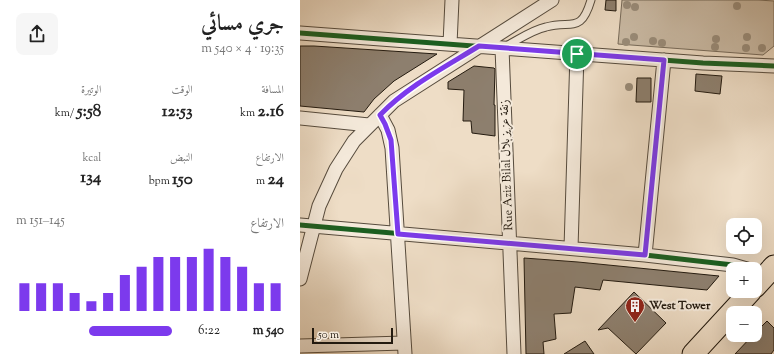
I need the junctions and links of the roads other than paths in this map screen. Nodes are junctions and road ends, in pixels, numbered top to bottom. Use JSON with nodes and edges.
{"nodes":[{"id":1,"x":452,"y":0,"type":"edge"},
{"id":2,"x":552,"y":0,"type":"edge"},
{"id":3,"x":591,"y":0,"type":"edge"},
{"id":4,"x":300,"y":33,"type":"edge"},
{"id":5,"x":450,"y":44,"type":"junction"},
{"id":6,"x":479,"y":46,"type":"junction"},
{"id":7,"x":502,"y":48,"type":"junction"},
{"id":8,"x":577,"y":54,"type":"junction"},
{"id":9,"x":664,"y":60,"type":"junction"},
{"id":10,"x":774,"y":66,"type":"edge"},
{"id":11,"x":380,"y":115,"type":"junction"},
{"id":12,"x":300,"y":118,"type":"edge"},
{"id":13,"x":369,"y":125,"type":"junction"},
{"id":14,"x":306,"y":226,"type":"edge"},
{"id":15,"x":398,"y":234,"type":"junction"},
{"id":16,"x":509,"y":243,"type":"junction"},
{"id":17,"x":571,"y":248,"type":"junction"},
{"id":18,"x":645,"y":255,"type":"junction"},
{"id":19,"x":726,"y":264,"type":"edge"},
{"id":20,"x":300,"y":279,"type":"edge"},
{"id":21,"x":740,"y":298,"type":"edge"},
{"id":22,"x":300,"y":346,"type":"edge"},
{"id":23,"x":404,"y":348,"type":"edge"},
{"id":24,"x":514,"y":354,"type":"edge"},
{"id":25,"x":693,"y":354,"type":"edge"}],
"edges":[{"from":1,"to":5,"type":"street"},
{"from":2,"to":6,"type":"street"},
{"from":3,"to":7,"type":"lane"},
{"from":4,"to":5,"type":"street"},
{"from":5,"to":6,"type":"street"},
{"from":6,"to":7,"type":"street"},
{"from":6,"to":11,"type":"street"},
{"from":7,"to":8,"type":"street"},
{"from":7,"to":16,"type":"street","name":"Rue Aziz Bilal زنقة عزيز بلال"},
{"from":8,"to":9,"type":"street"},
{"from":8,"to":17,"type":"street"},
{"from":9,"to":10,"type":"street"},
{"from":9,"to":18,"type":"street"},
{"from":11,"to":13,"type":"street"},
{"from":11,"to":15,"type":"street"},
{"from":12,"to":13,"type":"street"},
{"from":13,"to":14,"type":"street"},
{"from":14,"to":15,"type":"street"},
{"from":14,"to":20,"type":"street"},
{"from":15,"to":16,"type":"street"},
{"from":15,"to":23,"type":"street"},
{"from":16,"to":17,"type":"street"},
{"from":16,"to":24,"type":"street","name":"Rue Aziz Bilal زنقة عزيز بلال"},
{"from":17,"to":18,"type":"street"},
{"from":18,"to":19,"type":"street"},
{"from":21,"to":25,"type":"main road"},
{"from":22,"to":23,"type":"street"}]}
